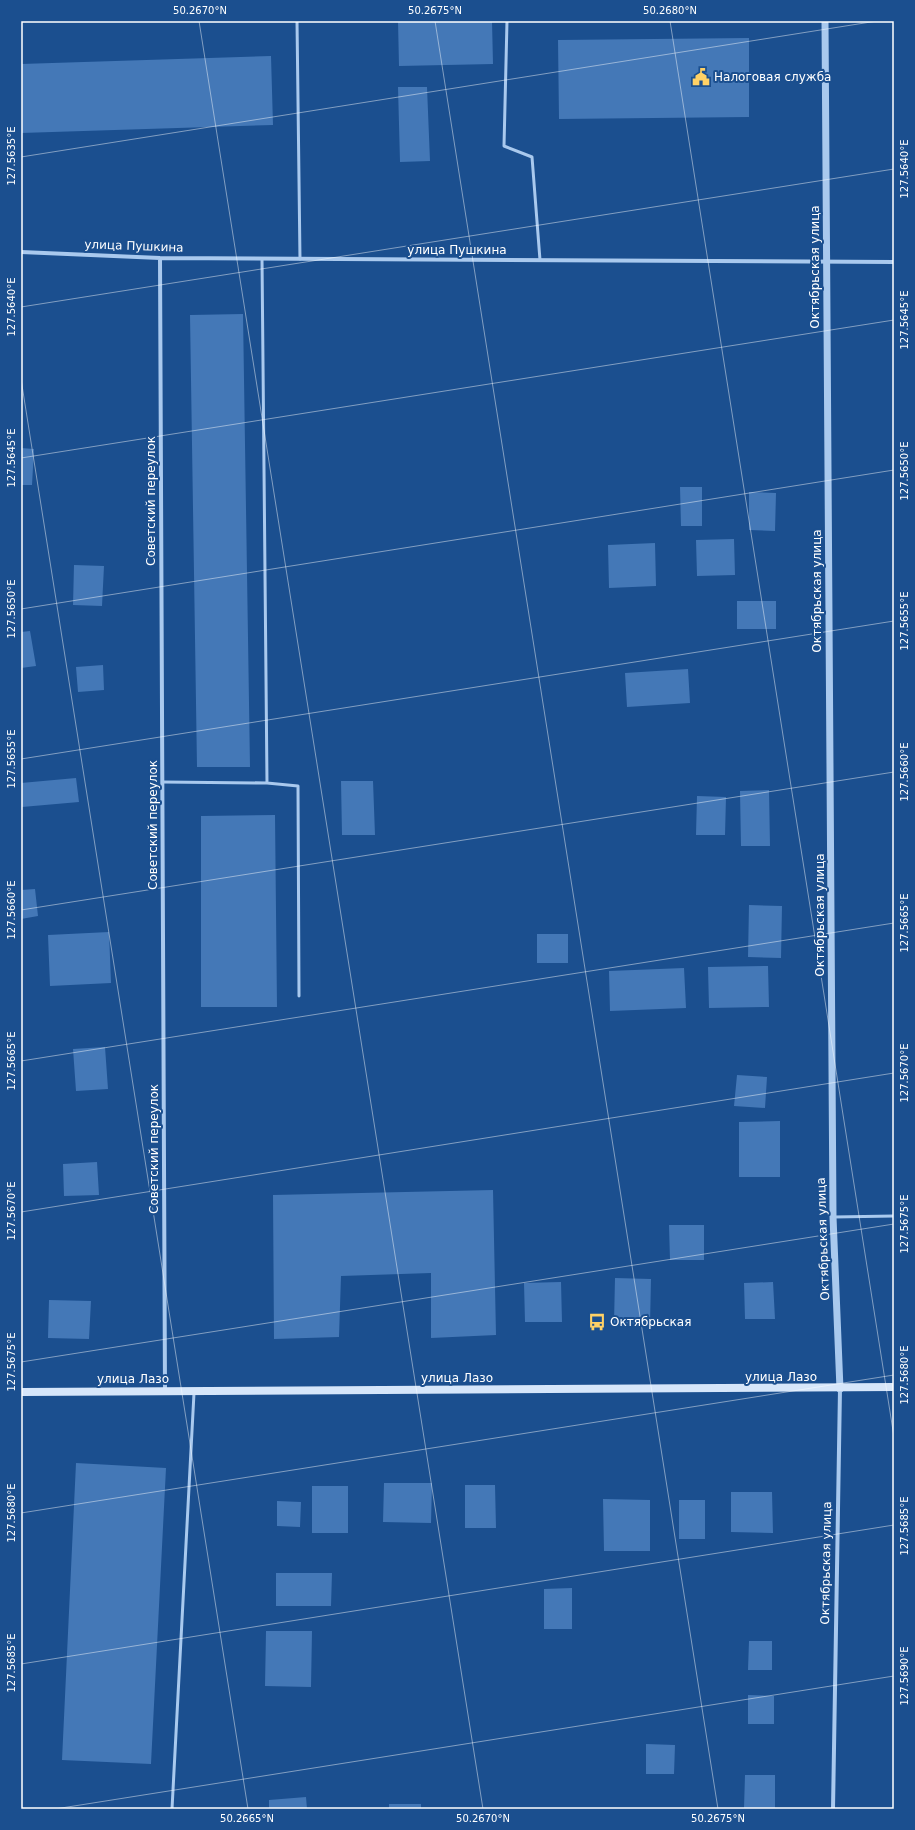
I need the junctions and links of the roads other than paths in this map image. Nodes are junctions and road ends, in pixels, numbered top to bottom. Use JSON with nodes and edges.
{"nodes":[{"id":1,"x":297,"y":21,"type":"edge"},
{"id":2,"x":507,"y":21,"type":"edge"},
{"id":3,"x":825,"y":21,"type":"edge"},
{"id":4,"x":21,"y":252,"type":"edge"},
{"id":5,"x":160,"y":258,"type":"junction"},
{"id":6,"x":262,"y":258,"type":"junction"},
{"id":7,"x":300,"y":259,"type":"junction"},
{"id":8,"x":540,"y":260,"type":"junction"},
{"id":9,"x":826,"y":262,"type":"junction"},
{"id":10,"x":894,"y":262,"type":"edge"},
{"id":11,"x":163,"y":782,"type":"junction"},
{"id":12,"x":267,"y":783,"type":"junction"},
{"id":13,"x":299,"y":996,"type":"dead end"},
{"id":14,"x":894,"y":1216,"type":"edge"},
{"id":15,"x":833,"y":1217,"type":"junction"},
{"id":16,"x":894,"y":1387,"type":"edge"},
{"id":17,"x":840,"y":1389,"type":"junction"},
{"id":18,"x":165,"y":1391,"type":"junction"},
{"id":19,"x":194,"y":1391,"type":"junction"},
{"id":20,"x":21,"y":1392,"type":"edge"},
{"id":21,"x":172,"y":1809,"type":"edge"},
{"id":22,"x":833,"y":1809,"type":"edge"}],
"edges":[{"from":1,"to":7,"type":"lane"},
{"from":2,"to":8,"type":"lane"},
{"from":3,"to":9,"type":"street","name":"Октябрьская улица"},
{"from":4,"to":5,"type":"street","name":"улица Пушкина"},
{"from":5,"to":6,"type":"street","name":"улица Пушкина"},
{"from":5,"to":11,"type":"street","name":"Советский переулок"},
{"from":6,"to":7,"type":"street","name":"улица Пушкина"},
{"from":6,"to":12,"type":"lane"},
{"from":7,"to":8,"type":"street","name":"улица Пушкина"},
{"from":8,"to":9,"type":"street","name":"улица Пушкина"},
{"from":9,"to":10,"type":"street","name":"улица Пушкина"},
{"from":9,"to":15,"type":"street","name":"Октябрьская улица"},
{"from":11,"to":12,"type":"lane"},
{"from":11,"to":18,"type":"street","name":"Советский переулок"},
{"from":12,"to":13,"type":"lane"},
{"from":14,"to":15,"type":"lane"},
{"from":15,"to":17,"type":"street","name":"Октябрьская улица"},
{"from":16,"to":17,"type":"main road","name":"улица Лазо"},
{"from":17,"to":19,"type":"main road","name":"улица Лазо"},
{"from":17,"to":22,"type":"street","name":"Октябрьская улица"},
{"from":18,"to":19,"type":"main road","name":"улица Лазо"},
{"from":18,"to":20,"type":"main road","name":"улица Лазо"},
{"from":19,"to":21,"type":"lane"}]}
